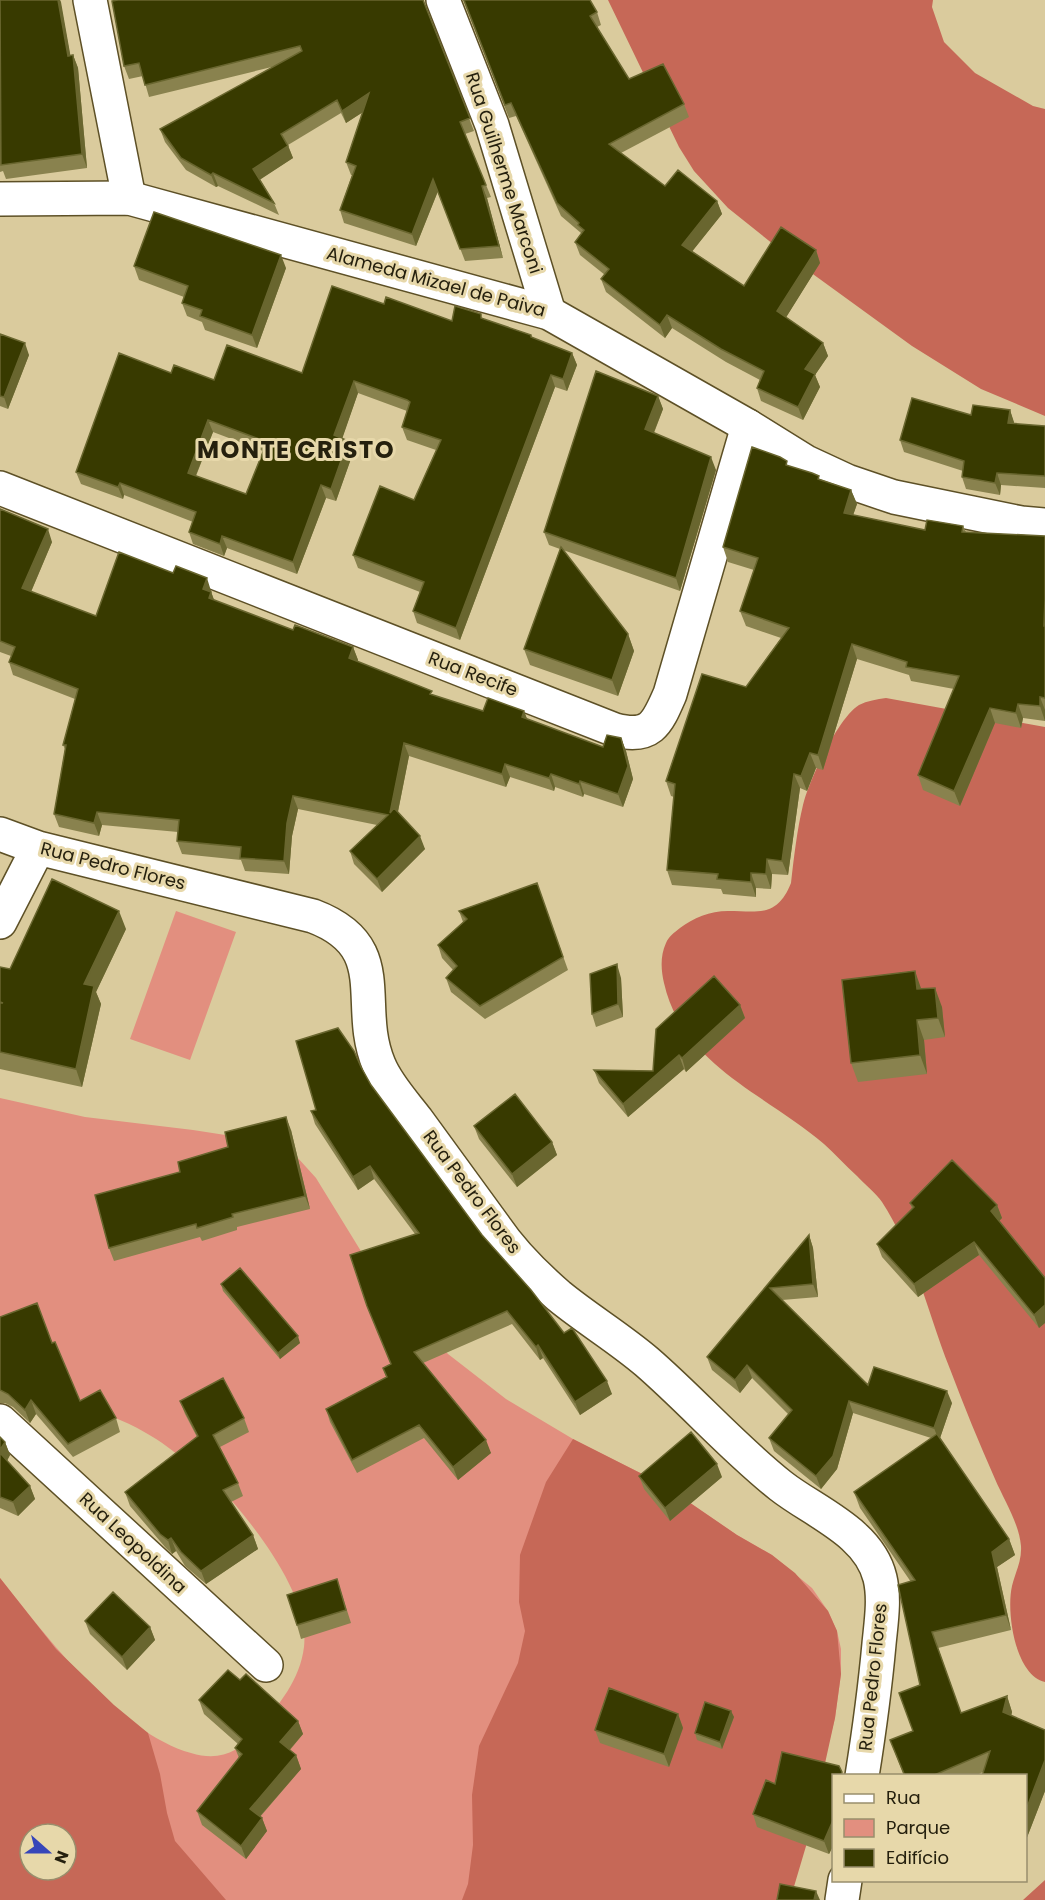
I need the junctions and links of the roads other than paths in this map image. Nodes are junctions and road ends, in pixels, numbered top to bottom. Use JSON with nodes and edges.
{"nodes":[{"id":1,"x":90,"y":0,"type":"edge"},
{"id":2,"x":443,"y":0,"type":"edge"},
{"id":3,"x":129,"y":198,"type":"junction"},
{"id":4,"x":0,"y":199,"type":"edge"},
{"id":5,"x":549,"y":313,"type":"junction"},
{"id":6,"x":748,"y":426,"type":"junction"},
{"id":7,"x":0,"y":488,"type":"edge"},
{"id":8,"x":1045,"y":525,"type":"edge"},
{"id":9,"x":0,"y":834,"type":"edge"},
{"id":10,"x":38,"y":848,"type":"junction"},
{"id":11,"x":0,"y":922,"type":"edge"},
{"id":12,"x":0,"y":1420,"type":"edge"},
{"id":13,"x":266,"y":1665,"type":"dead end"},
{"id":14,"x":862,"y":1774,"type":"edge"},
{"id":15,"x":845,"y":1882,"type":"edge"},
{"id":16,"x":842,"y":1900,"type":"edge"}],
"edges":[{"from":1,"to":3,"type":"street"},
{"from":2,"to":5,"type":"street","name":"Rua Guilherme Marconi"},
{"from":3,"to":4,"type":"street","name":"Alameda Mizael de Paiva"},
{"from":3,"to":5,"type":"street","name":"Alameda Mizael de Paiva"},
{"from":5,"to":6,"type":"street","name":"Alameda Mizael de Paiva"},
{"from":6,"to":7,"type":"street","name":"Rua Recife"},
{"from":6,"to":8,"type":"street","name":"Alameda Mizael de Paiva"},
{"from":9,"to":10,"type":"street","name":"Rua Pedro Flores"},
{"from":10,"to":11,"type":"street"},
{"from":10,"to":14,"type":"street","name":"Rua Pedro Flores"},
{"from":12,"to":13,"type":"street","name":"Rua Leopoldina"},
{"from":15,"to":16,"type":"street"}]}
